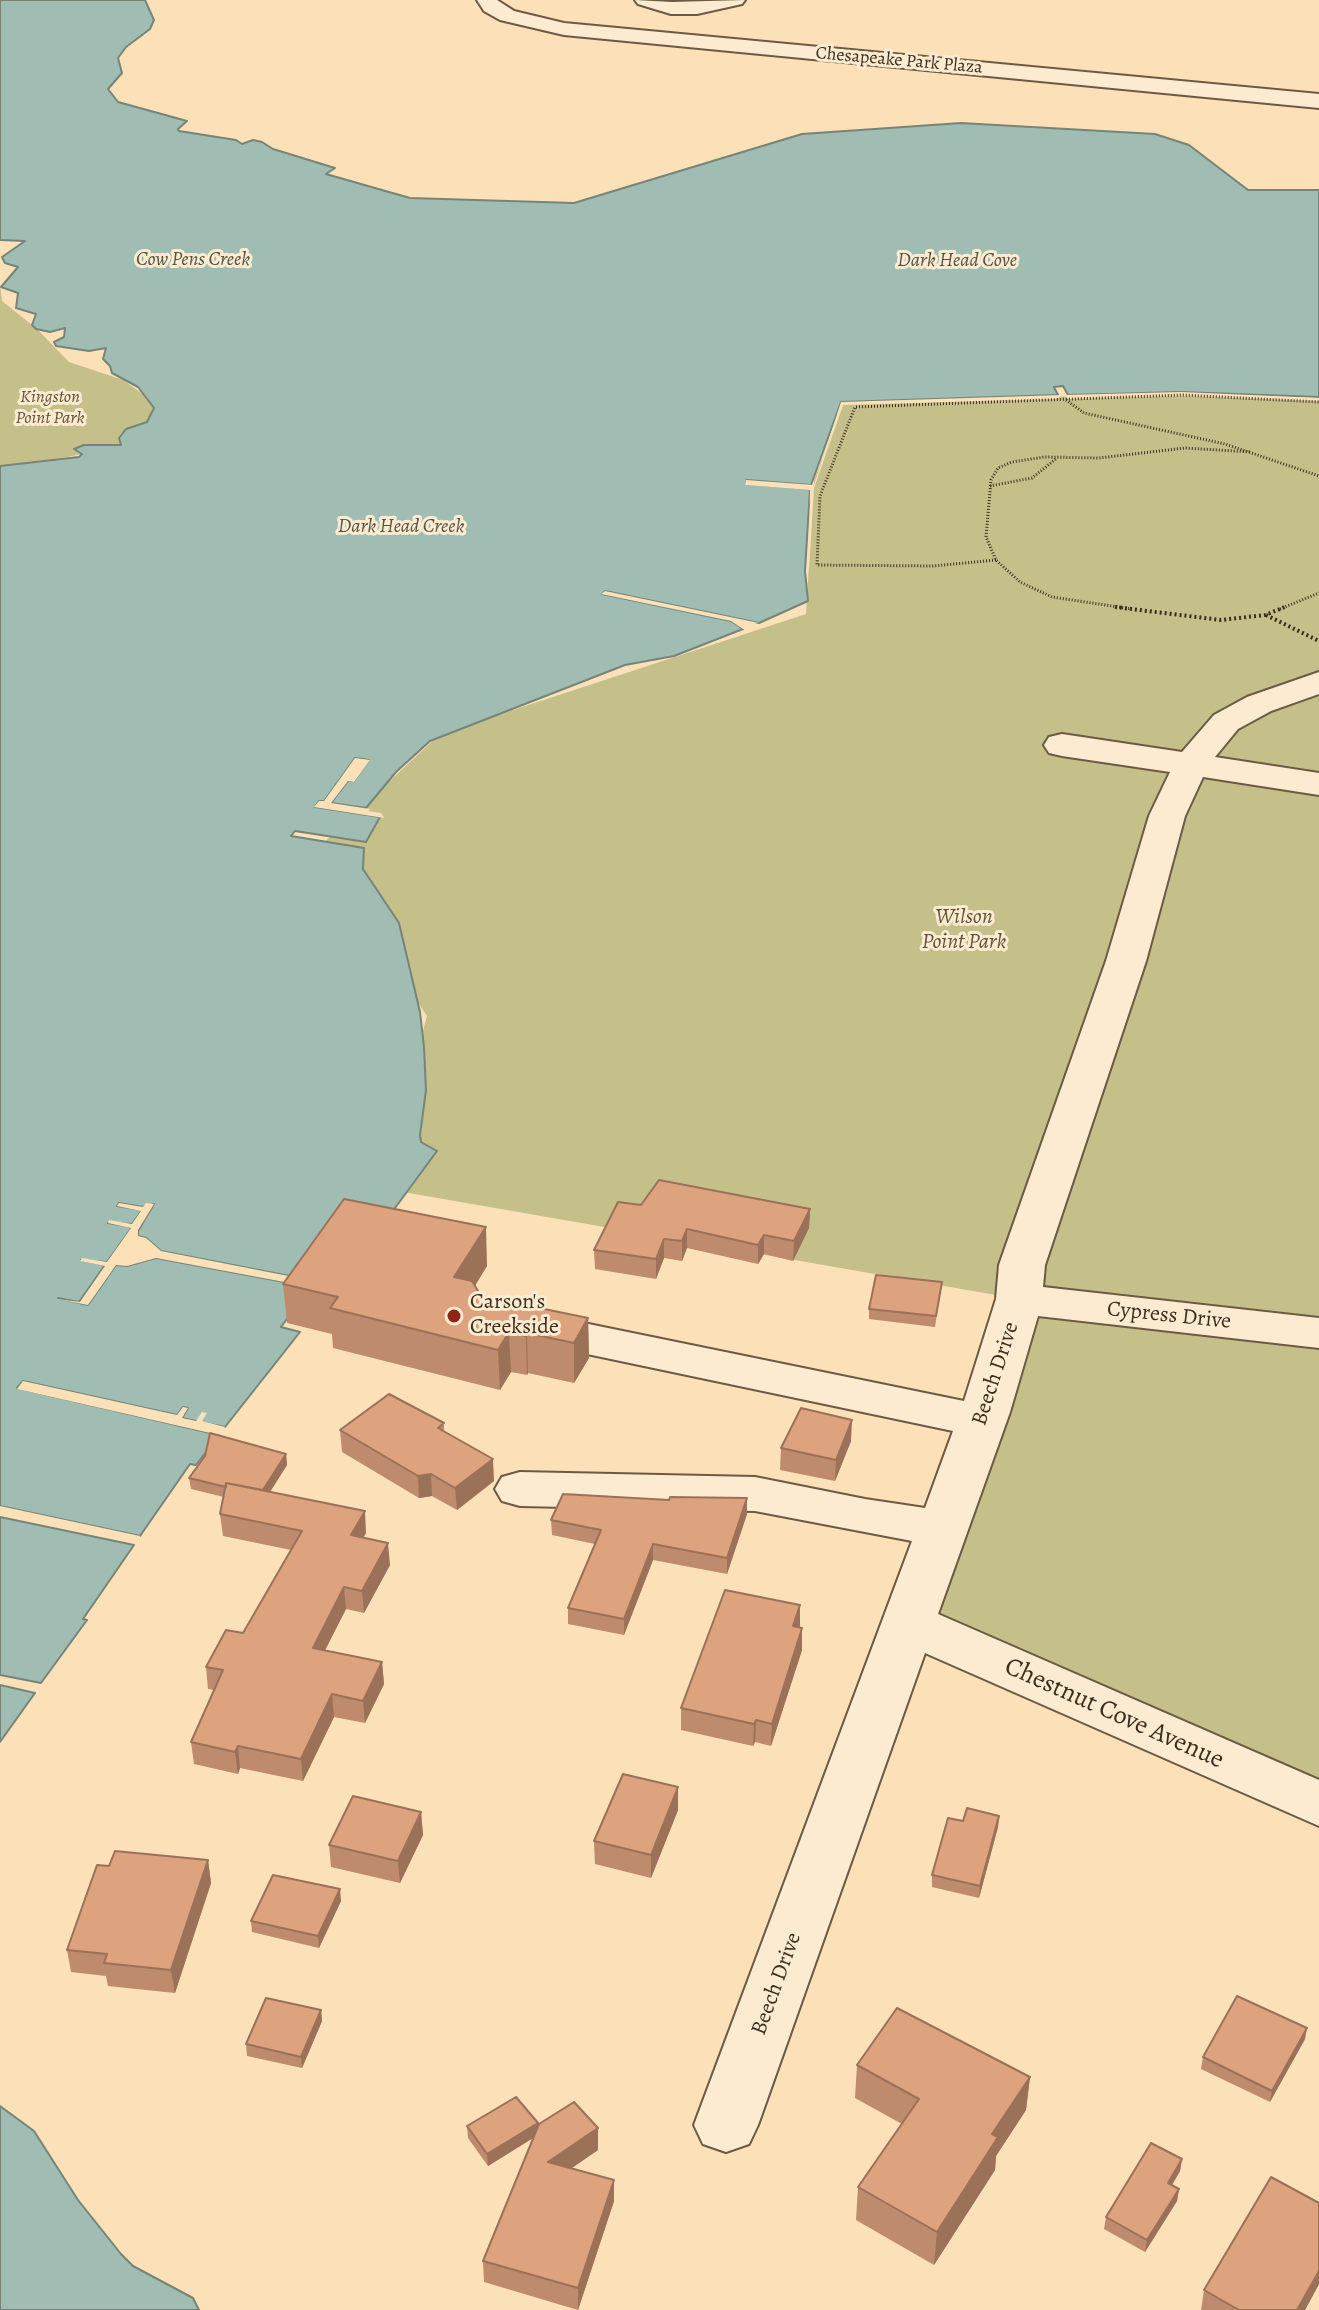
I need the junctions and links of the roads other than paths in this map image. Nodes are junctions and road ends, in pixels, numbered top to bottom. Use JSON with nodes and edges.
{"nodes":[{"id":1,"x":487,"y":0,"type":"edge"},
{"id":2,"x":516,"y":0,"type":"edge"},
{"id":3,"x":645,"y":0,"type":"edge"},
{"id":4,"x":735,"y":0,"type":"edge"},
{"id":5,"x":671,"y":8,"type":"junction"},
{"id":6,"x":639,"y":32,"type":"junction"},
{"id":7,"x":1319,"y":92,"type":"edge"},
{"id":8,"x":1319,"y":101,"type":"edge"},
{"id":9,"x":1319,"y":682,"type":"edge"},
{"id":10,"x":1062,"y":745,"type":"dead end"},
{"id":11,"x":1192,"y":763,"type":"junction"},
{"id":12,"x":1319,"y":784,"type":"edge"},
{"id":13,"x":1019,"y":1299,"type":"junction"},
{"id":14,"x":500,"y":1321,"type":"edge"},
{"id":15,"x":1319,"y":1333,"type":"edge"},
{"id":16,"x":981,"y":1421,"type":"junction"},
{"id":17,"x":520,"y":1489,"type":"dead end"},
{"id":18,"x":943,"y":1528,"type":"junction"},
{"id":19,"x":908,"y":1623,"type":"junction"},
{"id":20,"x":1319,"y":1804,"type":"edge"},
{"id":21,"x":726,"y":2125,"type":"dead end"}],
"edges":[{"from":1,"to":6,"type":"street","name":"Chesapeake Park Plaza"},
{"from":2,"to":6,"type":"street","name":"Chesapeake Park Plaza"},
{"from":3,"to":5,"type":"street"},
{"from":4,"to":5,"type":"street"},
{"from":5,"to":6,"type":"street"},
{"from":6,"to":7,"type":"street","name":"Chesapeake Park Plaza"},
{"from":6,"to":8,"type":"street","name":"Chesapeake Park Plaza"},
{"from":9,"to":11,"type":"street","name":"Beech Drive"},
{"from":10,"to":11,"type":"street"},
{"from":11,"to":12,"type":"street"},
{"from":11,"to":13,"type":"street","name":"Beech Drive"},
{"from":13,"to":15,"type":"street","name":"Cypress Drive"},
{"from":13,"to":16,"type":"street","name":"Beech Drive"},
{"from":14,"to":16,"type":"street"},
{"from":16,"to":18,"type":"street","name":"Beech Drive"},
{"from":17,"to":18,"type":"street"},
{"from":18,"to":19,"type":"street","name":"Beech Drive"},
{"from":19,"to":20,"type":"street","name":"Chestnut Cove Avenue"},
{"from":19,"to":21,"type":"street","name":"Beech Drive"}]}
